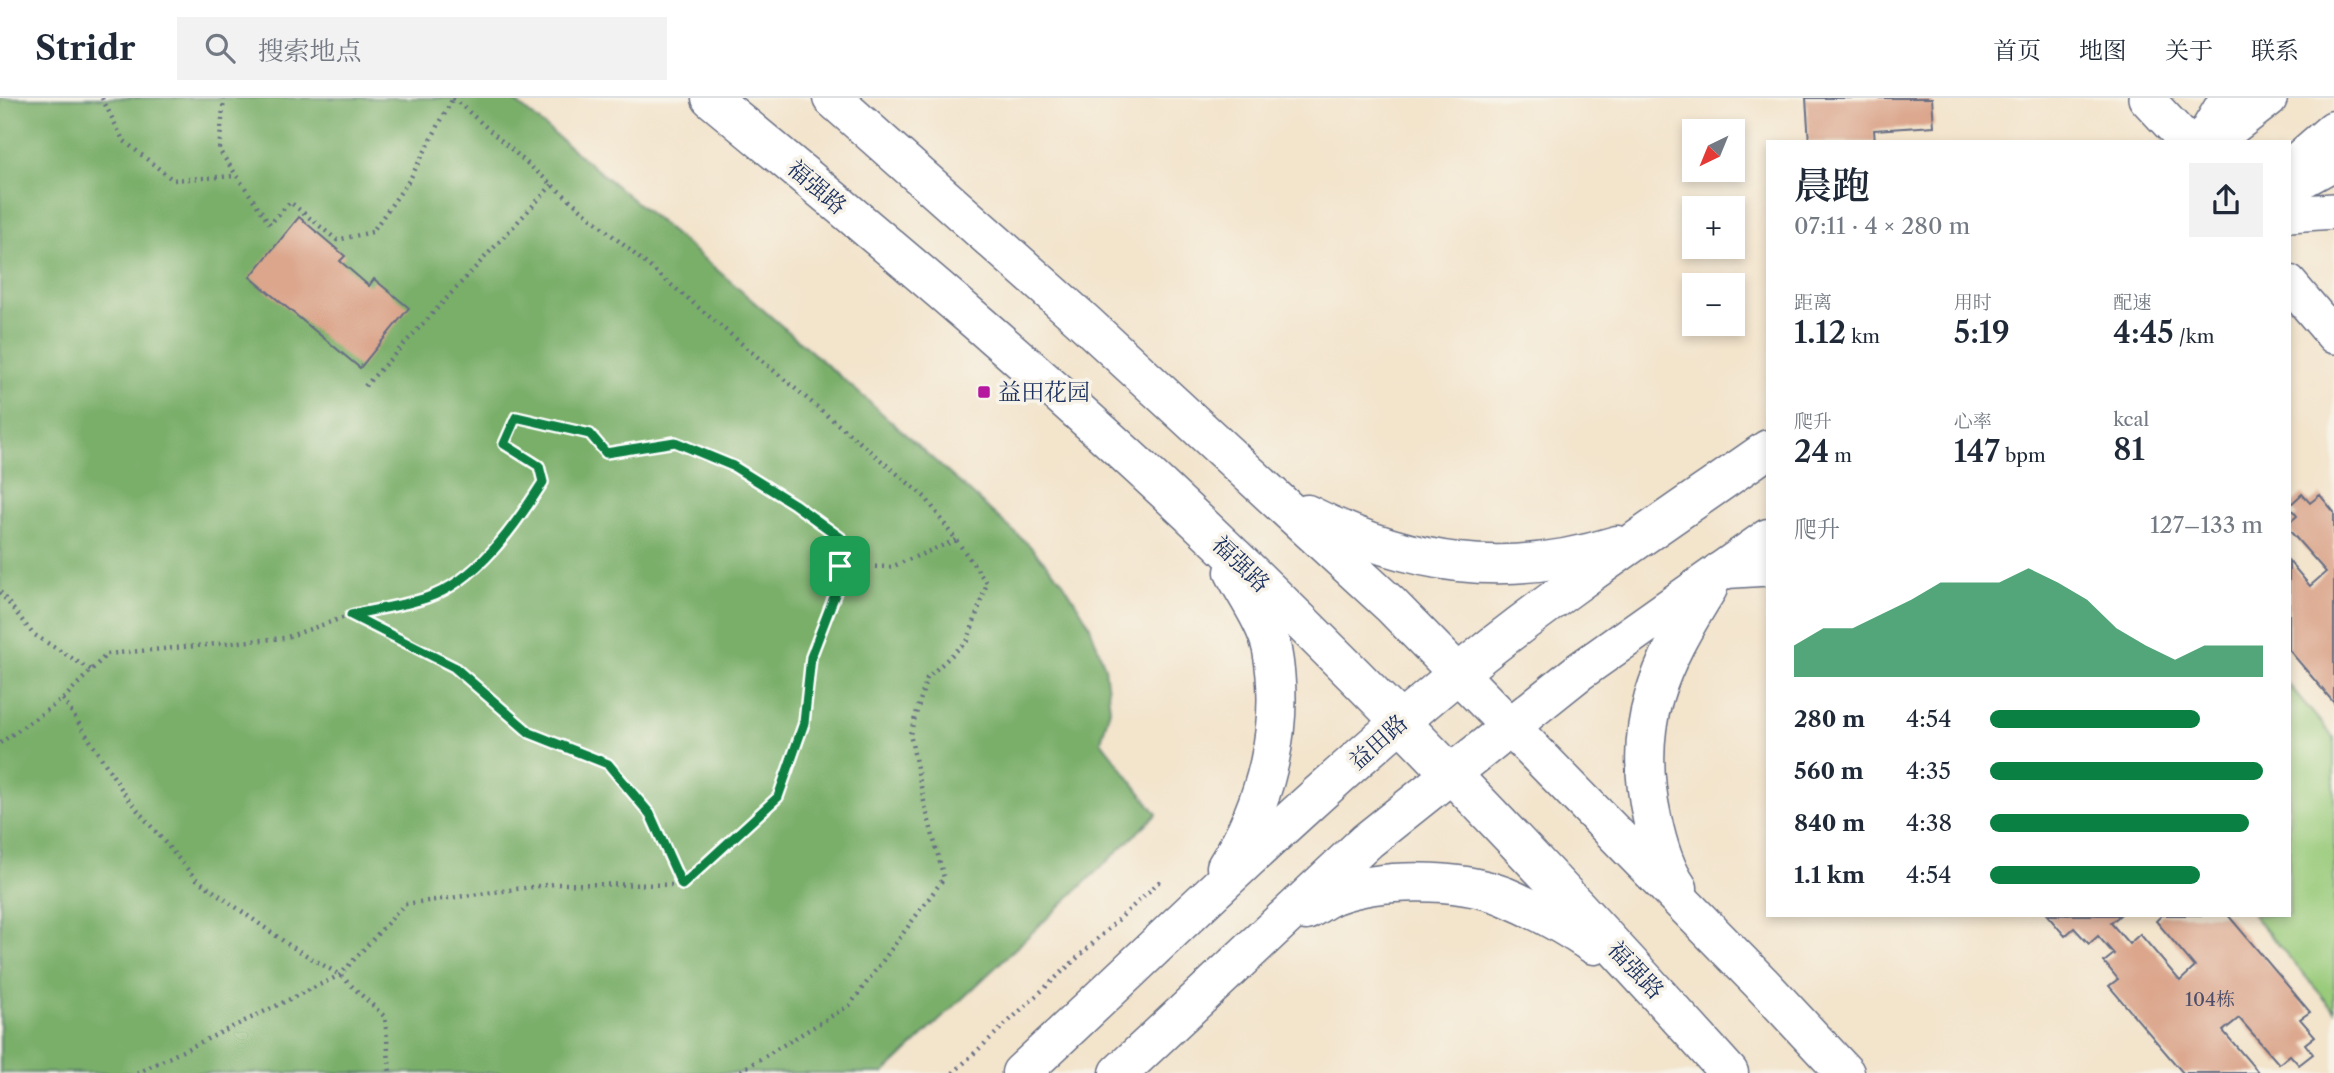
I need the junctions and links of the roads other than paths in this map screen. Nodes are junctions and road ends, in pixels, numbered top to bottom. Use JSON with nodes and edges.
{"nodes":[{"id":1,"x":711,"y":98,"type":"edge"},
{"id":2,"x":832,"y":98,"type":"edge"},
{"id":3,"x":2147,"y":98,"type":"edge"},
{"id":4,"x":2229,"y":98,"type":"edge"},
{"id":5,"x":2268,"y":98,"type":"edge"},
{"id":6,"x":2334,"y":130,"type":"edge"},
{"id":7,"x":2185,"y":140,"type":"edge"},
{"id":8,"x":2204,"y":140,"type":"edge"},
{"id":9,"x":2214,"y":140,"type":"edge"},
{"id":10,"x":2334,"y":161,"type":"edge"},
{"id":11,"x":2291,"y":167,"type":"edge"},
{"id":12,"x":2291,"y":185,"type":"edge"},
{"id":13,"x":2334,"y":211,"type":"edge"},
{"id":14,"x":2291,"y":214,"type":"edge"},
{"id":15,"x":2291,"y":285,"type":"edge"},
{"id":16,"x":2334,"y":337,"type":"edge"},
{"id":17,"x":1766,"y":450,"type":"edge"},
{"id":18,"x":1276,"y":498,"type":"junction"},
{"id":19,"x":1642,"y":537,"type":"junction"},
{"id":20,"x":1217,"y":539,"type":"junction"},
{"id":21,"x":1766,"y":539,"type":"edge"},
{"id":22,"x":1766,"y":569,"type":"edge"},
{"id":23,"x":1718,"y":571,"type":"junction"},
{"id":24,"x":1457,"y":674,"type":"junction"},
{"id":25,"x":1400,"y":722,"type":"junction"},
{"id":26,"x":1508,"y":728,"type":"junction"},
{"id":27,"x":1450,"y":774,"type":"junction"},
{"id":28,"x":1202,"y":904,"type":"junction"},
{"id":29,"x":1273,"y":928,"type":"junction"},
{"id":30,"x":1708,"y":930,"type":"junction"},
{"id":31,"x":1645,"y":980,"type":"junction"},
{"id":32,"x":1021,"y":1073,"type":"edge"},
{"id":33,"x":1119,"y":1073,"type":"edge"},
{"id":34,"x":1729,"y":1073,"type":"edge"},
{"id":35,"x":1845,"y":1073,"type":"edge"}],
"edges":[{"from":1,"to":20,"type":"main road","name":"福强路"},
{"from":2,"to":18,"type":"main road"},
{"from":3,"to":7,"type":"street"},
{"from":4,"to":8,"type":"main road"},
{"from":5,"to":9,"type":"main road"},
{"from":6,"to":11,"type":"main road"},
{"from":10,"to":12,"type":"main road"},
{"from":13,"to":14,"type":"street"},
{"from":15,"to":16,"type":"street"},
{"from":17,"to":19,"type":"main road","name":"益田路"},
{"from":18,"to":19,"type":"main road"},
{"from":18,"to":24,"type":"main road"},
{"from":19,"to":24,"type":"main road","name":"益田路"},
{"from":20,"to":25,"type":"main road","name":"福强路"},
{"from":20,"to":28,"type":"main road"},
{"from":21,"to":23,"type":"main road"},
{"from":22,"to":23,"type":"street"},
{"from":23,"to":26,"type":"main road"},
{"from":23,"to":30,"type":"main road"},
{"from":24,"to":25,"type":"main road","name":"益田路"},
{"from":24,"to":26,"type":"main road"},
{"from":25,"to":27,"type":"main road","name":"福强路"},
{"from":25,"to":28,"type":"main road","name":"益田路"},
{"from":26,"to":27,"type":"main road"},
{"from":26,"to":30,"type":"main road"},
{"from":27,"to":29,"type":"main road"},
{"from":27,"to":31,"type":"main road","name":"福强路"},
{"from":28,"to":32,"type":"main road","name":"益田路"},
{"from":29,"to":31,"type":"main road"},
{"from":29,"to":33,"type":"main road"},
{"from":30,"to":35,"type":"main road"},
{"from":31,"to":34,"type":"main road","name":"福强路"}]}
